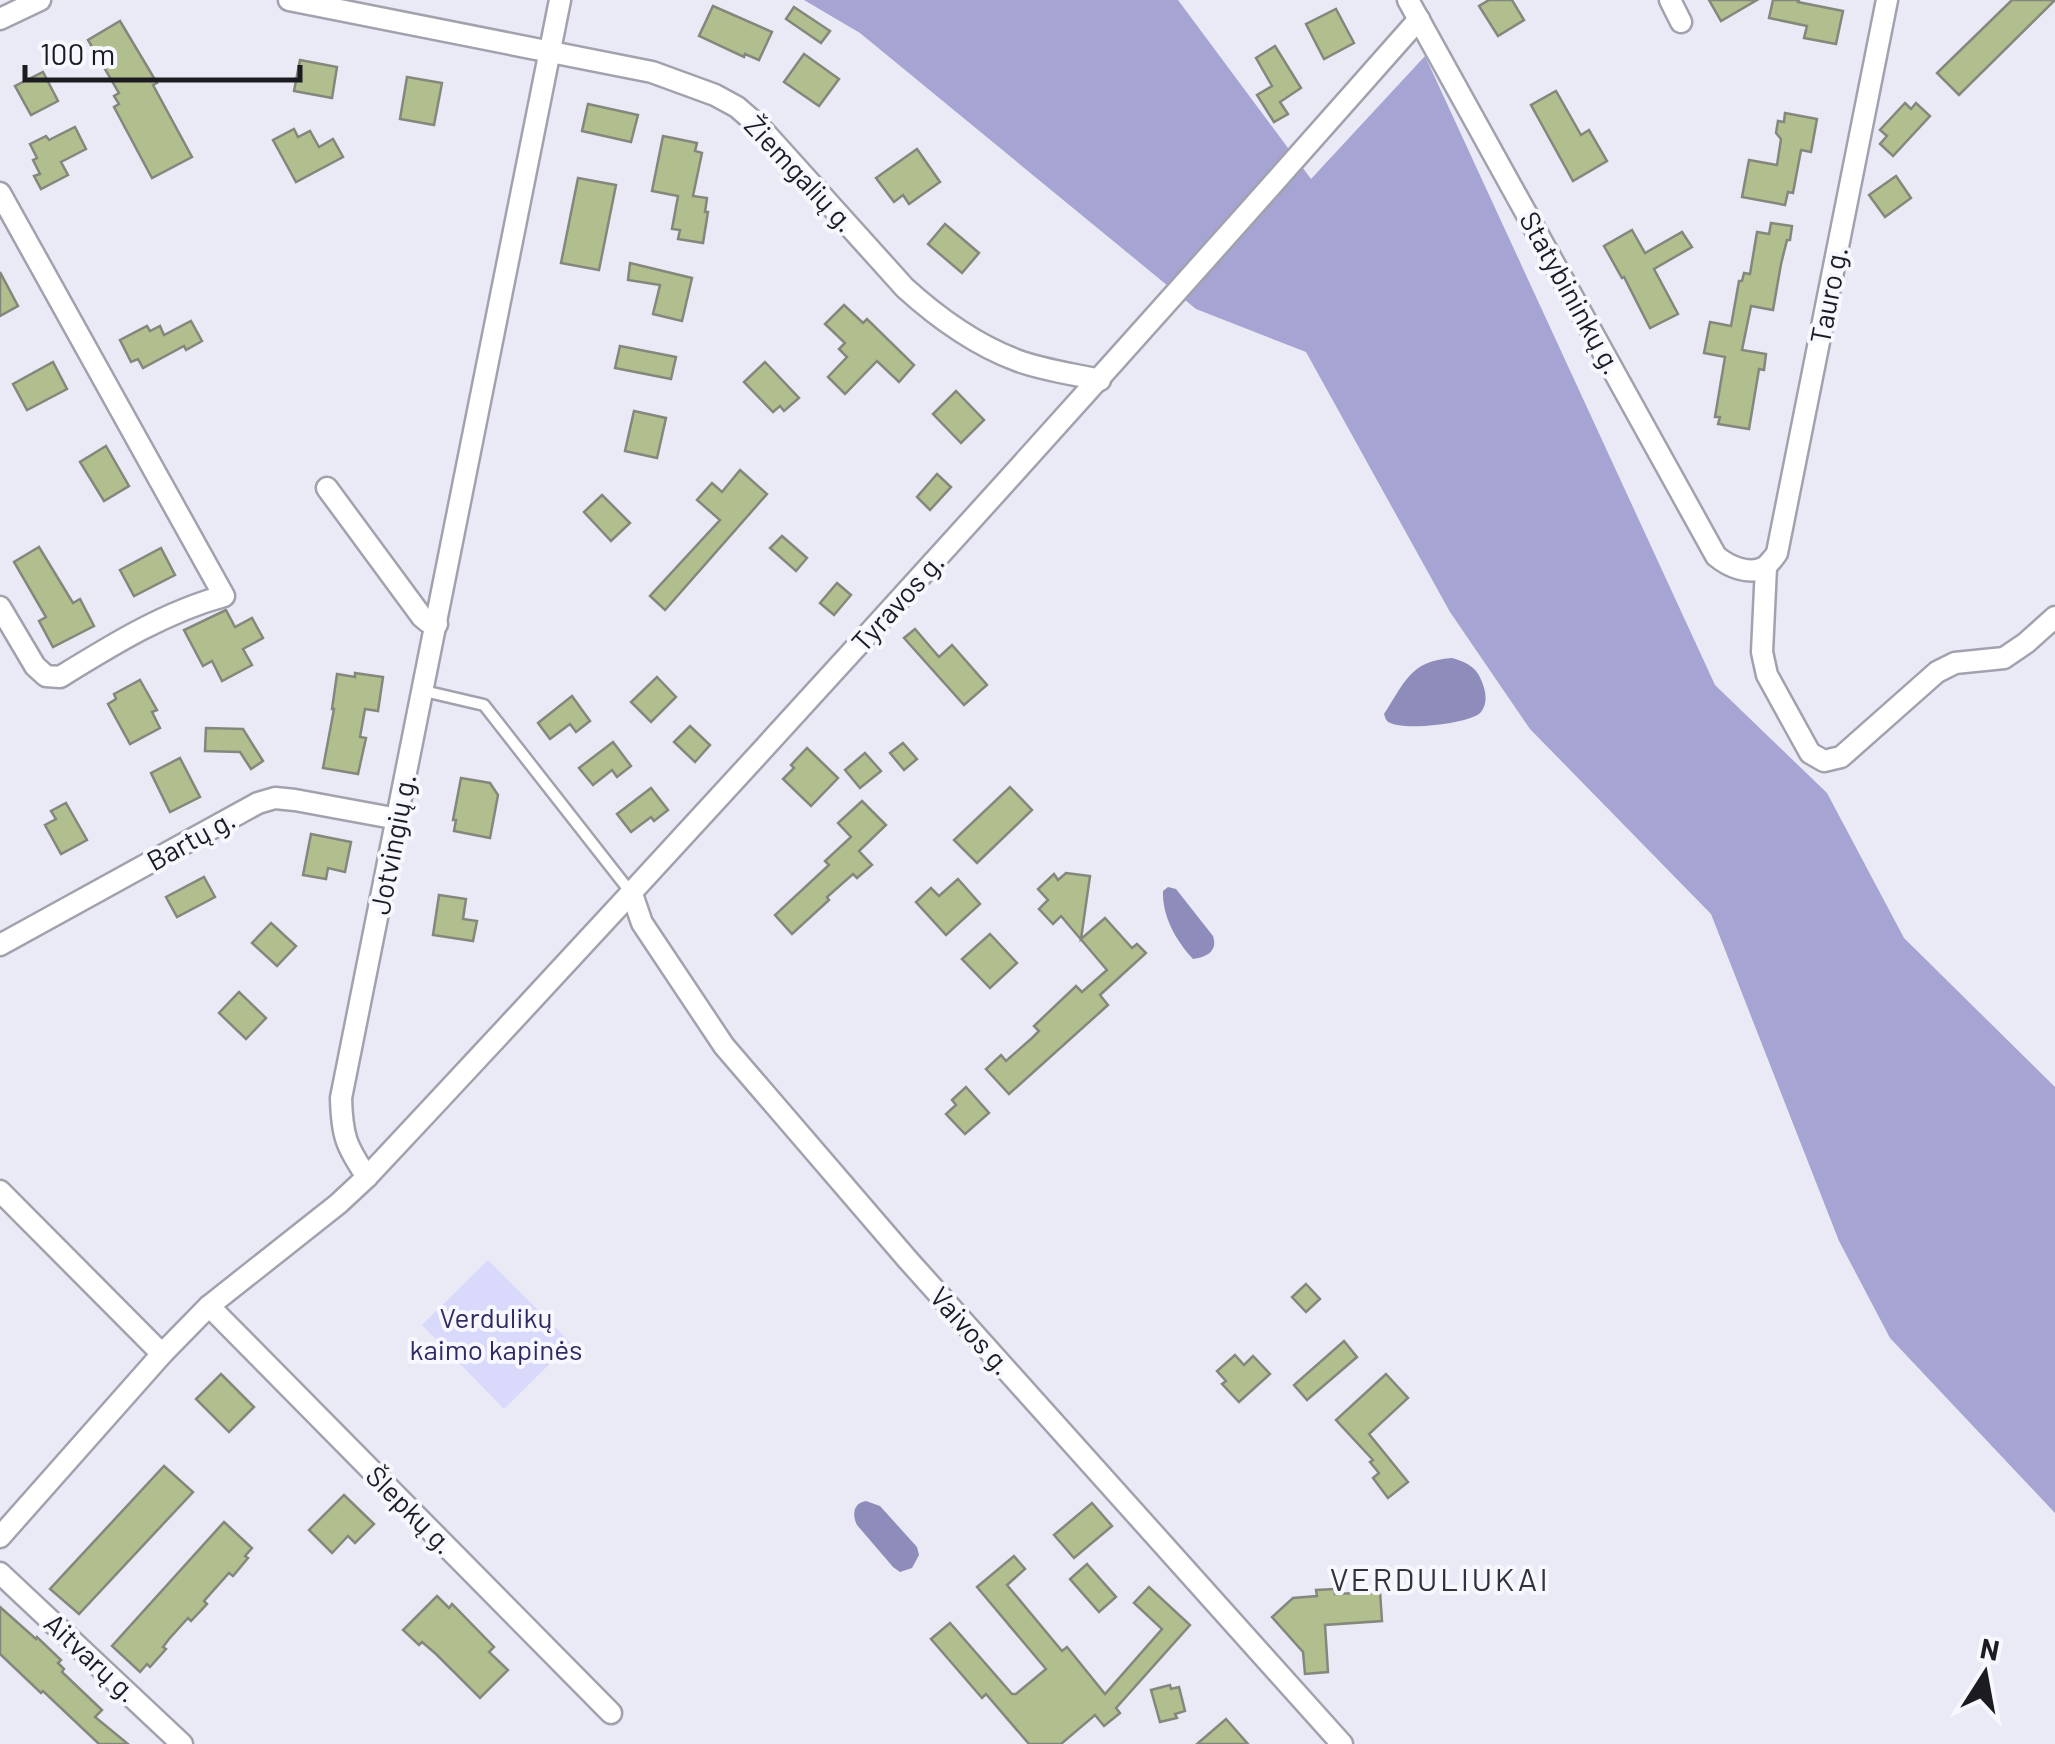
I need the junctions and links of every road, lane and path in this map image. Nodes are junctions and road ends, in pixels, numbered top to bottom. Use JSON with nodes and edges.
{"nodes":[{"id":1,"x":40,"y":0,"type":"edge"},
{"id":2,"x":289,"y":0,"type":"edge"},
{"id":3,"x":560,"y":0,"type":"edge"},
{"id":4,"x":1408,"y":0,"type":"edge"},
{"id":5,"x":1670,"y":0,"type":"edge"},
{"id":6,"x":1888,"y":0,"type":"edge"},
{"id":7,"x":0,"y":18,"type":"edge"},
{"id":8,"x":1420,"y":20,"type":"junction"},
{"id":9,"x":1681,"y":22,"type":"dead end"},
{"id":10,"x":550,"y":52,"type":"junction"},
{"id":11,"x":0,"y":193,"type":"edge"},
{"id":12,"x":1100,"y":380,"type":"junction"},
{"id":13,"x":327,"y":488,"type":"dead end"},
{"id":14,"x":1757,"y":569,"type":"junction"},
{"id":15,"x":0,"y":607,"type":"edge"},
{"id":16,"x":2055,"y":617,"type":"edge"},
{"id":17,"x":438,"y":624,"type":"junction"},
{"id":18,"x":424,"y":691,"type":"junction"},
{"id":19,"x":398,"y":820,"type":"junction"},
{"id":20,"x":632,"y":894,"type":"junction"},
{"id":21,"x":0,"y":945,"type":"edge"},
{"id":22,"x":367,"y":1177,"type":"junction"},
{"id":23,"x":0,"y":1191,"type":"edge"},
{"id":24,"x":209,"y":1306,"type":"junction"},
{"id":25,"x":162,"y":1354,"type":"junction"},
{"id":26,"x":0,"y":1538,"type":"edge"},
{"id":27,"x":0,"y":1573,"type":"edge"},
{"id":28,"x":611,"y":1713,"type":"dead end"},
{"id":29,"x":182,"y":1744,"type":"edge"},
{"id":30,"x":1342,"y":1744,"type":"edge"}],
"edges":[{"from":1,"to":7,"type":"street"},
{"from":2,"to":10,"type":"street","name":"Žiemgalių g."},
{"from":3,"to":10,"type":"street","name":"Jotvingių g."},
{"from":4,"to":8,"type":"street","name":"Statybininkų g."},
{"from":5,"to":9,"type":"street"},
{"from":6,"to":14,"type":"street","name":"Tauro g."},
{"from":8,"to":12,"type":"street","name":"Tyravos g."},
{"from":8,"to":14,"type":"street","name":"Statybininkų g."},
{"from":10,"to":12,"type":"street","name":"Žiemgalių g."},
{"from":10,"to":17,"type":"street","name":"Jotvingių g."},
{"from":11,"to":15,"type":"street"},
{"from":12,"to":20,"type":"street","name":"Tyravos g."},
{"from":13,"to":17,"type":"street"},
{"from":14,"to":16,"type":"street","name":"Tauro g."},
{"from":17,"to":18,"type":"street","name":"Jotvingių g."},
{"from":18,"to":19,"type":"street","name":"Jotvingių g."},
{"from":18,"to":20,"type":"lane"},
{"from":19,"to":21,"type":"street","name":"Bartų g."},
{"from":19,"to":22,"type":"street","name":"Jotvingių g."},
{"from":20,"to":22,"type":"street","name":"Tyravos g."},
{"from":20,"to":30,"type":"street","name":"Vaivos g."},
{"from":22,"to":24,"type":"street"},
{"from":23,"to":25,"type":"street"},
{"from":24,"to":25,"type":"street"},
{"from":24,"to":28,"type":"street","name":"Šlepkų g."},
{"from":25,"to":26,"type":"street"},
{"from":27,"to":29,"type":"street","name":"Aitvarų g."}]}
